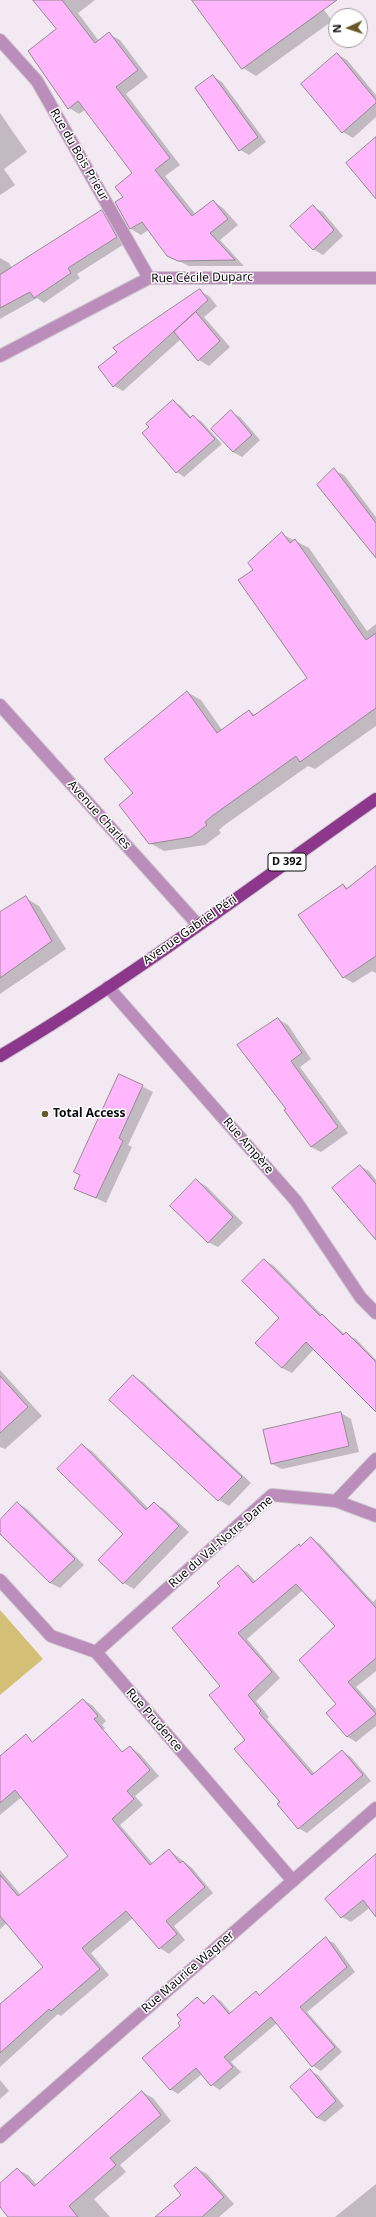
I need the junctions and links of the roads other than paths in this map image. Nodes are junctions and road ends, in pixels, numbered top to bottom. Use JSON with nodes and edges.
{"nodes":[{"id":1,"x":0,"y":40,"type":"edge"},
{"id":2,"x":148,"y":278,"type":"junction"},
{"id":3,"x":376,"y":278,"type":"edge"},
{"id":4,"x":0,"y":356,"type":"edge"},
{"id":5,"x":0,"y":705,"type":"edge"},
{"id":6,"x":376,"y":799,"type":"edge"},
{"id":7,"x":198,"y":925,"type":"junction"},
{"id":8,"x":108,"y":987,"type":"junction"},
{"id":9,"x":0,"y":1056,"type":"edge"},
{"id":10,"x":376,"y":1313,"type":"edge"},
{"id":11,"x":376,"y":1459,"type":"edge"},
{"id":12,"x":336,"y":1501,"type":"junction"},
{"id":13,"x":376,"y":1516,"type":"edge"},
{"id":14,"x":0,"y":1580,"type":"edge"},
{"id":15,"x":96,"y":1652,"type":"junction"},
{"id":16,"x":376,"y":1808,"type":"edge"},
{"id":17,"x":293,"y":1880,"type":"junction"},
{"id":18,"x":0,"y":2137,"type":"edge"}],
"edges":[{"from":1,"to":2,"type":"street","name":"Rue du Bois Prieur"},
{"from":2,"to":3,"type":"street","name":"Rue Cécile Duparc"},
{"from":2,"to":4,"type":"street","name":"Rue Cécile Duparc"},
{"from":5,"to":7,"type":"street","name":"Avenue Charles"},
{"from":6,"to":7,"type":"main road","name":"Avenue Gabriel Péri","number":"D 392"},
{"from":7,"to":8,"type":"main road","name":"Avenue Gabriel Péri","number":"D 392"},
{"from":8,"to":9,"type":"main road","name":"Avenue Gabriel Péri","number":"D 392"},
{"from":8,"to":10,"type":"street","name":"Rue Ampère"},
{"from":11,"to":12,"type":"street"},
{"from":12,"to":13,"type":"street","name":"Rue du Val-Notre-Dame"},
{"from":12,"to":15,"type":"street","name":"Rue du Val-Notre-Dame"},
{"from":14,"to":15,"type":"street","name":"Rue Prudence"},
{"from":15,"to":17,"type":"street","name":"Rue Prudence"},
{"from":16,"to":17,"type":"street","name":"Rue Maurice Wagner"},
{"from":17,"to":18,"type":"street","name":"Rue Maurice Wagner"}]}
